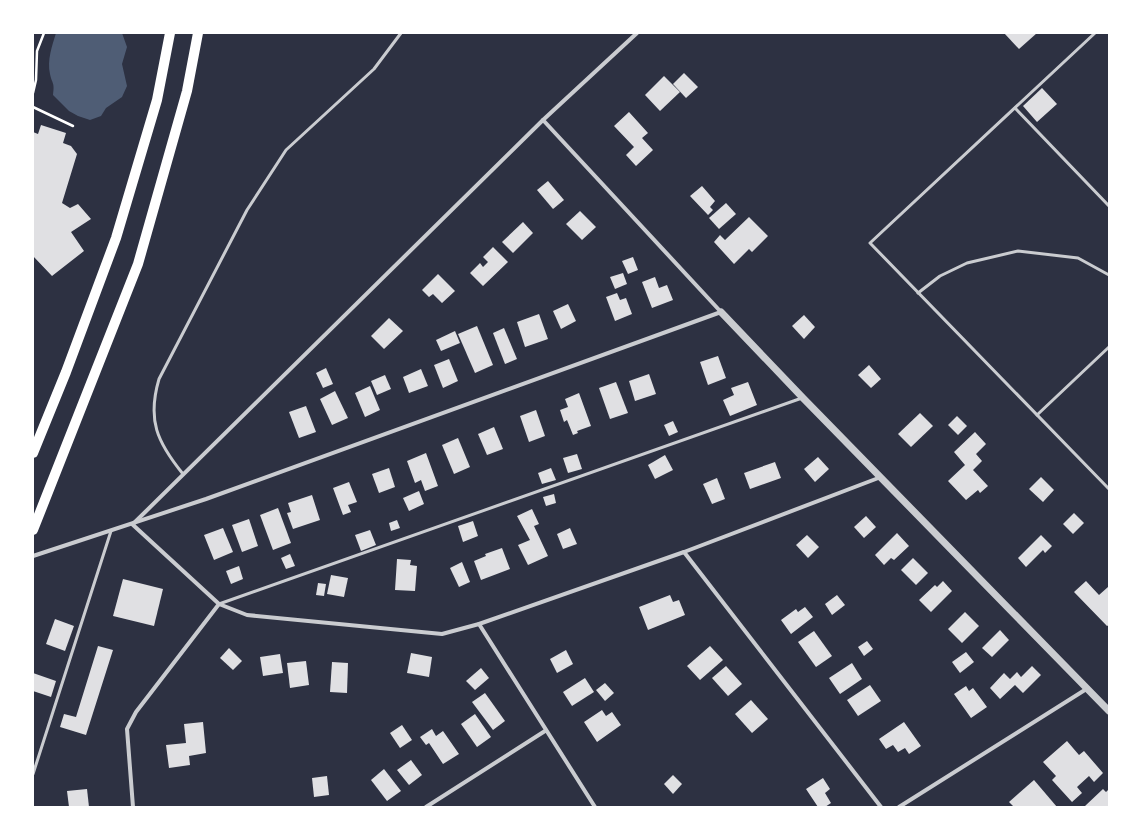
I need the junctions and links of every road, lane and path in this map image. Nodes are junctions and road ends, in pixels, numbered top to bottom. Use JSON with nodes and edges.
{"nodes":[{"id":1,"x":44,"y":33,"type":"edge"},
{"id":2,"x":170,"y":33,"type":"edge"},
{"id":3,"x":198,"y":33,"type":"edge"},
{"id":4,"x":401,"y":33,"type":"edge"},
{"id":5,"x":637,"y":33,"type":"edge"},
{"id":6,"x":1096,"y":33,"type":"edge"},
{"id":7,"x":33,"y":93,"type":"edge"},
{"id":8,"x":33,"y":107,"type":"edge"},
{"id":9,"x":1015,"y":108,"type":"junction"},
{"id":10,"x":543,"y":120,"type":"junction"},
{"id":11,"x":73,"y":126,"type":"dead end"},
{"id":12,"x":1109,"y":206,"type":"edge"},
{"id":13,"x":1109,"y":275,"type":"edge"},
{"id":14,"x":918,"y":293,"type":"junction"},
{"id":15,"x":721,"y":312,"type":"junction"},
{"id":16,"x":1109,"y":347,"type":"edge"},
{"id":17,"x":803,"y":398,"type":"junction"},
{"id":18,"x":1037,"y":415,"type":"junction"},
{"id":19,"x":33,"y":454,"type":"edge"},
{"id":20,"x":183,"y":474,"type":"junction"},
{"id":21,"x":881,"y":477,"type":"junction"},
{"id":22,"x":1109,"y":488,"type":"edge"},
{"id":23,"x":132,"y":524,"type":"junction"},
{"id":24,"x":33,"y":530,"type":"edge"},
{"id":25,"x":111,"y":531,"type":"junction"},
{"id":26,"x":684,"y":552,"type":"junction"},
{"id":27,"x":33,"y":556,"type":"edge"},
{"id":28,"x":219,"y":604,"type":"junction"},
{"id":29,"x":479,"y":624,"type":"junction"},
{"id":30,"x":1088,"y":688,"type":"junction"},
{"id":31,"x":1109,"y":711,"type":"edge"},
{"id":32,"x":545,"y":731,"type":"junction"},
{"id":33,"x":33,"y":774,"type":"edge"},
{"id":34,"x":133,"y":807,"type":"edge"},
{"id":35,"x":426,"y":807,"type":"edge"},
{"id":36,"x":595,"y":807,"type":"edge"},
{"id":37,"x":881,"y":807,"type":"edge"},
{"id":38,"x":898,"y":807,"type":"edge"}],
"edges":[{"from":1,"to":7,"type":"path"},
{"from":2,"to":19,"type":"main road"},
{"from":3,"to":24,"type":"main road"},
{"from":4,"to":20,"type":"lane"},
{"from":5,"to":10,"type":"street"},
{"from":6,"to":9,"type":"lane"},
{"from":8,"to":11,"type":"path"},
{"from":9,"to":12,"type":"lane"},
{"from":9,"to":14,"type":"lane"},
{"from":10,"to":15,"type":"street"},
{"from":10,"to":20,"type":"street"},
{"from":13,"to":14,"type":"lane"},
{"from":14,"to":18,"type":"lane"},
{"from":15,"to":17,"type":"street"},
{"from":15,"to":23,"type":"street"},
{"from":16,"to":18,"type":"lane"},
{"from":17,"to":21,"type":"street"},
{"from":17,"to":28,"type":"lane"},
{"from":18,"to":22,"type":"lane"},
{"from":20,"to":23,"type":"street"},
{"from":21,"to":26,"type":"street"},
{"from":21,"to":30,"type":"street"},
{"from":23,"to":25,"type":"street"},
{"from":23,"to":28,"type":"street"},
{"from":25,"to":27,"type":"street"},
{"from":25,"to":33,"type":"lane"},
{"from":26,"to":29,"type":"street"},
{"from":26,"to":37,"type":"street"},
{"from":28,"to":29,"type":"street"},
{"from":28,"to":34,"type":"street"},
{"from":29,"to":32,"type":"street"},
{"from":30,"to":31,"type":"street"},
{"from":30,"to":38,"type":"street"},
{"from":32,"to":35,"type":"street"},
{"from":32,"to":36,"type":"street"}]}
